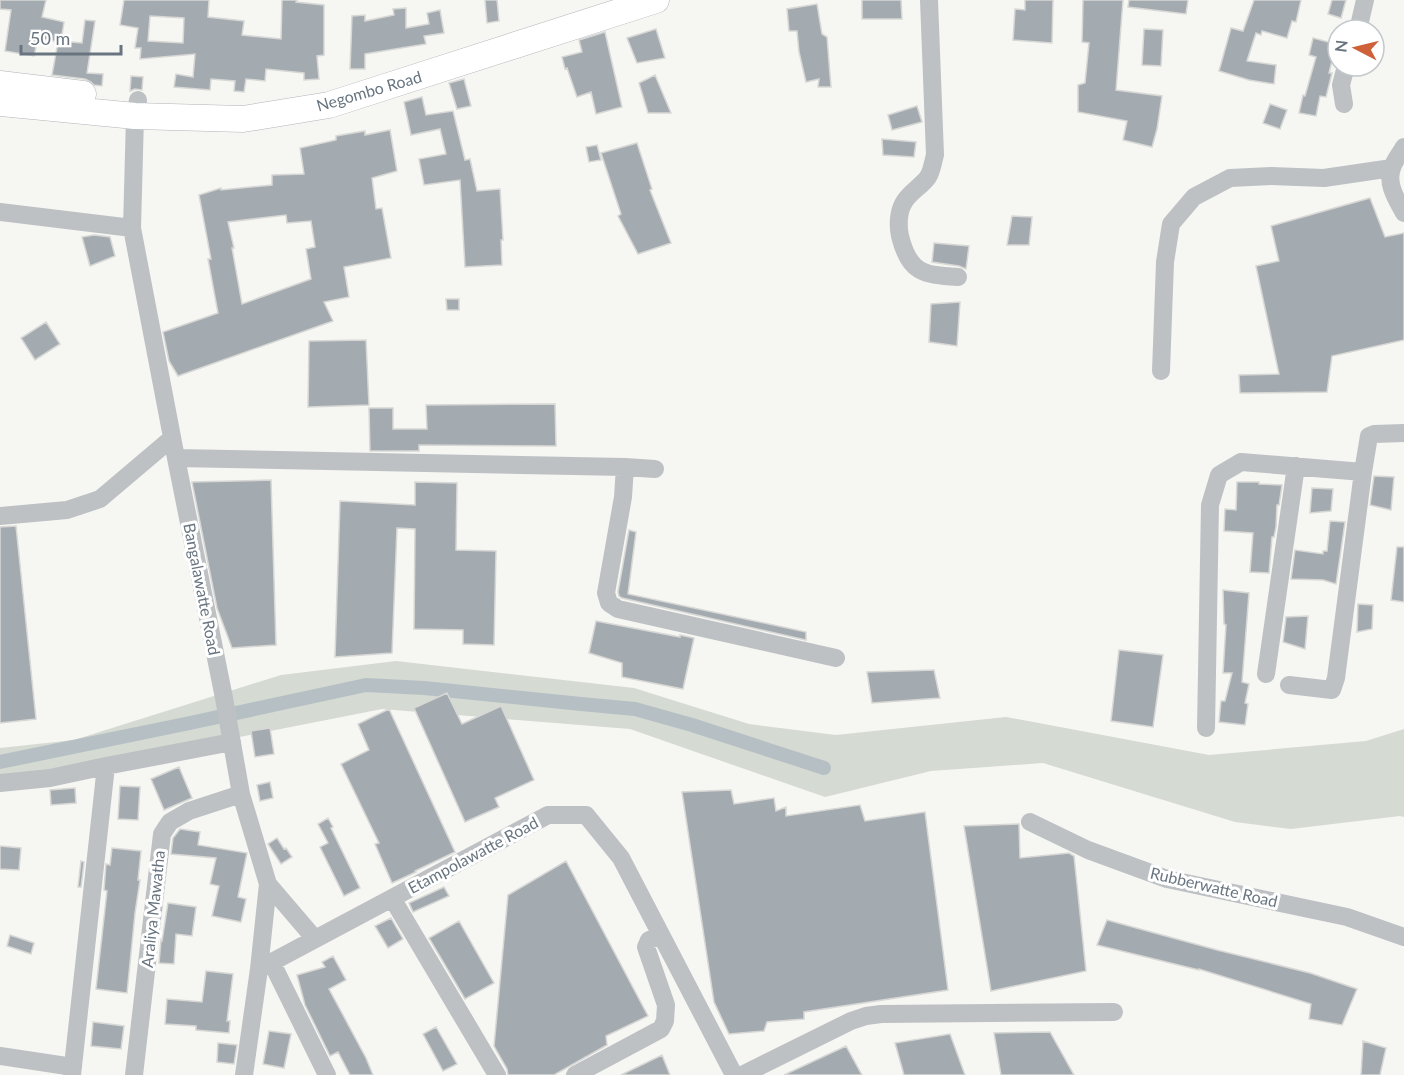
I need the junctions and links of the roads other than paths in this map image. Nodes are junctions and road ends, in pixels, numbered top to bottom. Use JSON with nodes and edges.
{"nodes":[{"id":1,"x":605,"y":0,"type":"edge"},
{"id":2,"x":656,"y":0,"type":"edge"},
{"id":3,"x":929,"y":0,"type":"edge"},
{"id":4,"x":1365,"y":0,"type":"edge"},
{"id":5,"x":1361,"y":18,"type":"edge"},
{"id":6,"x":1343,"y":78,"type":"edge"},
{"id":7,"x":0,"y":84,"type":"edge"},
{"id":8,"x":0,"y":103,"type":"edge"},
{"id":9,"x":1344,"y":105,"type":"dead end"},
{"id":10,"x":136,"y":108,"type":"junction"},
{"id":11,"x":1404,"y":147,"type":"edge"},
{"id":12,"x":1392,"y":168,"type":"junction"},
{"id":13,"x":0,"y":212,"type":"edge"},
{"id":14,"x":1404,"y":213,"type":"edge"},
{"id":15,"x":132,"y":228,"type":"junction"},
{"id":16,"x":958,"y":277,"type":"dead end"},
{"id":17,"x":1161,"y":371,"type":"dead end"},
{"id":18,"x":1404,"y":433,"type":"edge"},
{"id":19,"x":172,"y":438,"type":"junction"},
{"id":20,"x":176,"y":458,"type":"junction"},
{"id":21,"x":626,"y":466,"type":"junction"},
{"id":22,"x":1296,"y":466,"type":"junction"},
{"id":23,"x":655,"y":469,"type":"dead end"},
{"id":24,"x":1363,"y":472,"type":"junction"},
{"id":25,"x":0,"y":516,"type":"edge"},
{"id":26,"x":836,"y":658,"type":"dead end"},
{"id":27,"x":1266,"y":674,"type":"dead end"},
{"id":28,"x":1289,"y":685,"type":"dead end"},
{"id":29,"x":1206,"y":728,"type":"dead end"},
{"id":30,"x":232,"y":742,"type":"junction"},
{"id":31,"x":106,"y":766,"type":"junction"},
{"id":32,"x":0,"y":783,"type":"edge"},
{"id":33,"x":241,"y":794,"type":"junction"},
{"id":34,"x":1030,"y":822,"type":"dead end"},
{"id":35,"x":268,"y":884,"type":"junction"},
{"id":36,"x":392,"y":898,"type":"junction"},
{"id":37,"x":661,"y":936,"type":"junction"},
{"id":38,"x":1404,"y":937,"type":"edge"},
{"id":39,"x":315,"y":939,"type":"junction"},
{"id":40,"x":266,"y":966,"type":"junction"},
{"id":41,"x":1114,"y":1012,"type":"dead end"},
{"id":42,"x":0,"y":1056,"type":"edge"},
{"id":43,"x":73,"y":1071,"type":"edge"},
{"id":44,"x":134,"y":1075,"type":"edge"},
{"id":45,"x":244,"y":1075,"type":"edge"},
{"id":46,"x":327,"y":1075,"type":"edge"},
{"id":47,"x":497,"y":1075,"type":"edge"},
{"id":48,"x":575,"y":1075,"type":"edge"},
{"id":49,"x":734,"y":1075,"type":"edge"},
{"id":50,"x":742,"y":1075,"type":"edge"}],
"edges":[{"from":1,"to":10,"type":"highway","name":"Negombo Road"},
{"from":2,"to":10,"type":"highway","name":"Negombo Road"},
{"from":3,"to":16,"type":"street"},
{"from":4,"to":5,"type":"street"},
{"from":6,"to":9,"type":"street"},
{"from":7,"to":10,"type":"highway","name":"Negombo Road"},
{"from":8,"to":10,"type":"highway","name":"Negombo Road"},
{"from":10,"to":15,"type":"street","name":"Bangalawatte Road"},
{"from":11,"to":12,"type":"street"},
{"from":12,"to":14,"type":"street"},
{"from":12,"to":17,"type":"street"},
{"from":13,"to":15,"type":"street"},
{"from":15,"to":19,"type":"street","name":"Bangalawatte Road"},
{"from":18,"to":24,"type":"street"},
{"from":19,"to":20,"type":"street","name":"Bangalawatte Road"},
{"from":19,"to":25,"type":"street"},
{"from":20,"to":21,"type":"street"},
{"from":20,"to":30,"type":"street","name":"Bangalawatte Road"},
{"from":21,"to":23,"type":"street"},
{"from":21,"to":26,"type":"street"},
{"from":22,"to":24,"type":"street"},
{"from":22,"to":27,"type":"street"},
{"from":22,"to":29,"type":"street"},
{"from":24,"to":28,"type":"street"},
{"from":30,"to":31,"type":"street"},
{"from":30,"to":33,"type":"street","name":"Bangalawatte Road"},
{"from":31,"to":32,"type":"street"},
{"from":31,"to":43,"type":"street"},
{"from":33,"to":35,"type":"street","name":"Bangalawatte Road"},
{"from":33,"to":44,"type":"street","name":"Araliya Mawatha"},
{"from":34,"to":38,"type":"street","name":"Rubberwatte Road"},
{"from":35,"to":39,"type":"street"},
{"from":35,"to":40,"type":"street","name":"Bangalawatte Road"},
{"from":36,"to":37,"type":"street","name":"Etampolawatte Road"},
{"from":36,"to":39,"type":"street","name":"Etampolawatte Road"},
{"from":36,"to":47,"type":"street"},
{"from":37,"to":48,"type":"street"},
{"from":37,"to":49,"type":"street","name":"Etampolawatte Road"},
{"from":39,"to":40,"type":"street","name":"Etampolawatte Road"},
{"from":40,"to":45,"type":"street","name":"Bangalawatte Road"},
{"from":40,"to":46,"type":"street"},
{"from":41,"to":50,"type":"street"},
{"from":42,"to":43,"type":"street"}]}
